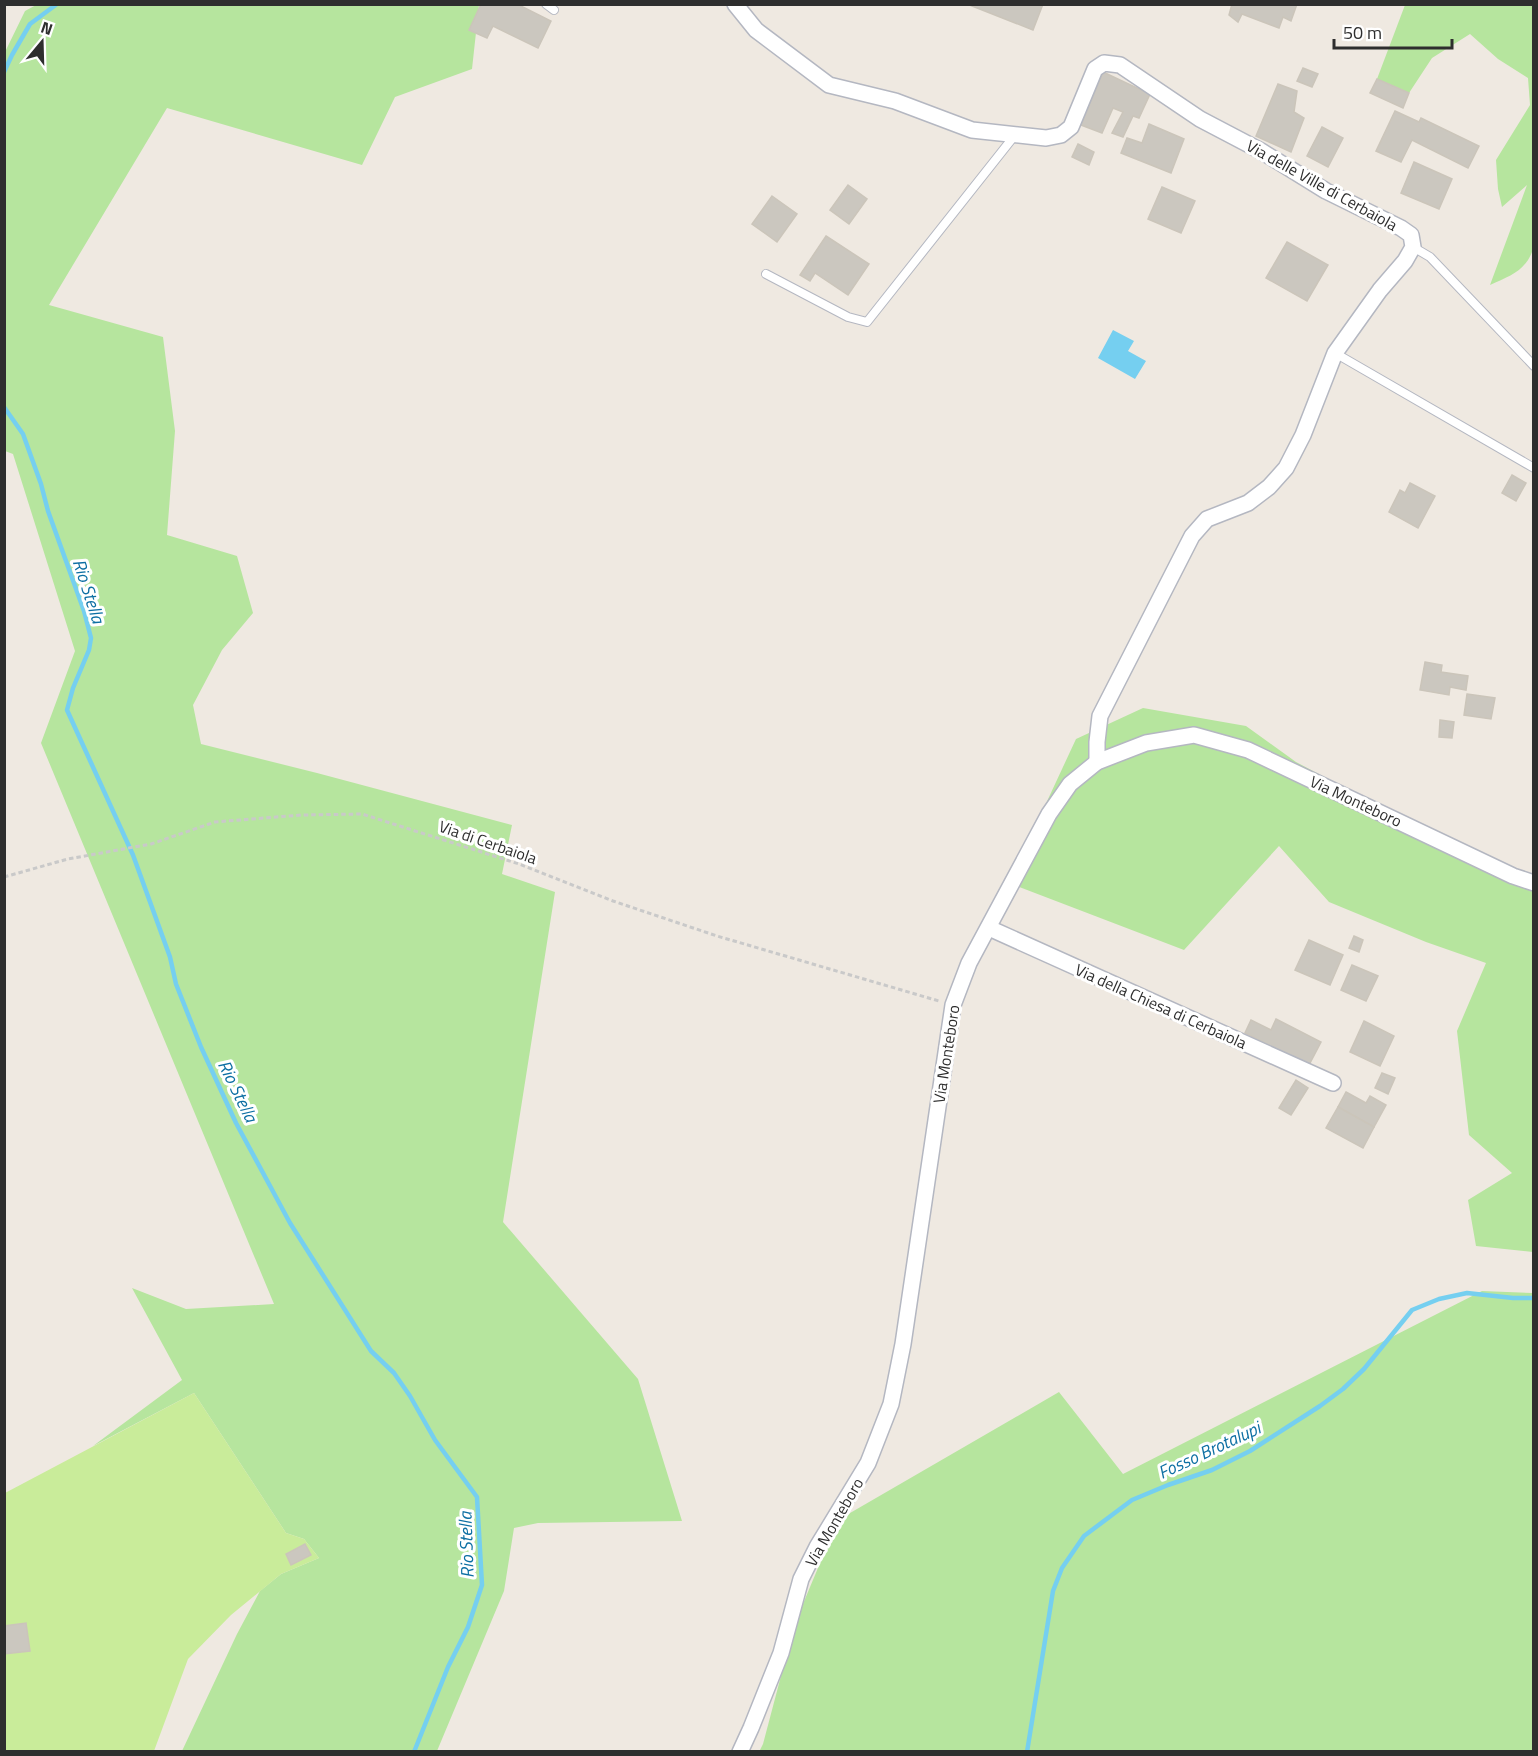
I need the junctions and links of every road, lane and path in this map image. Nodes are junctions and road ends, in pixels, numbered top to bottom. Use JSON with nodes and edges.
{"nodes":[{"id":1,"x":546,"y":4,"type":"edge"},
{"id":2,"x":735,"y":4,"type":"edge"},
{"id":3,"x":554,"y":10,"type":"dead end"},
{"id":4,"x":1016,"y":134,"type":"junction"},
{"id":5,"x":1413,"y":247,"type":"junction"},
{"id":6,"x":766,"y":274,"type":"dead end"},
{"id":7,"x":1335,"y":353,"type":"junction"},
{"id":8,"x":1533,"y":366,"type":"edge"},
{"id":9,"x":1533,"y":468,"type":"edge"},
{"id":10,"x":1097,"y":762,"type":"junction"},
{"id":11,"x":4,"y":877,"type":"edge"},
{"id":12,"x":1533,"y":883,"type":"edge"},
{"id":13,"x":989,"y":928,"type":"junction"},
{"id":14,"x":953,"y":1005,"type":"junction"},
{"id":15,"x":1333,"y":1083,"type":"dead end"},
{"id":16,"x":740,"y":1752,"type":"edge"}],
"edges":[{"from":1,"to":3,"type":"lane"},
{"from":2,"to":4,"type":"street","name":"Via delle Ville di Cerbaiola"},
{"from":4,"to":5,"type":"street","name":"Via delle Ville di Cerbaiola"},
{"from":4,"to":6,"type":"lane"},
{"from":5,"to":7,"type":"street"},
{"from":5,"to":8,"type":"lane"},
{"from":7,"to":9,"type":"lane"},
{"from":7,"to":10,"type":"street"},
{"from":10,"to":12,"type":"street","name":"Via Monteboro"},
{"from":10,"to":13,"type":"street","name":"Via Monteboro"},
{"from":11,"to":14,"type":"path","name":"Via di Cerbaiola"},
{"from":13,"to":14,"type":"street","name":"Via Monteboro"},
{"from":13,"to":15,"type":"street","name":"Via della Chiesa di Cerbaiola"},
{"from":14,"to":16,"type":"street","name":"Via Monteboro"}]}
